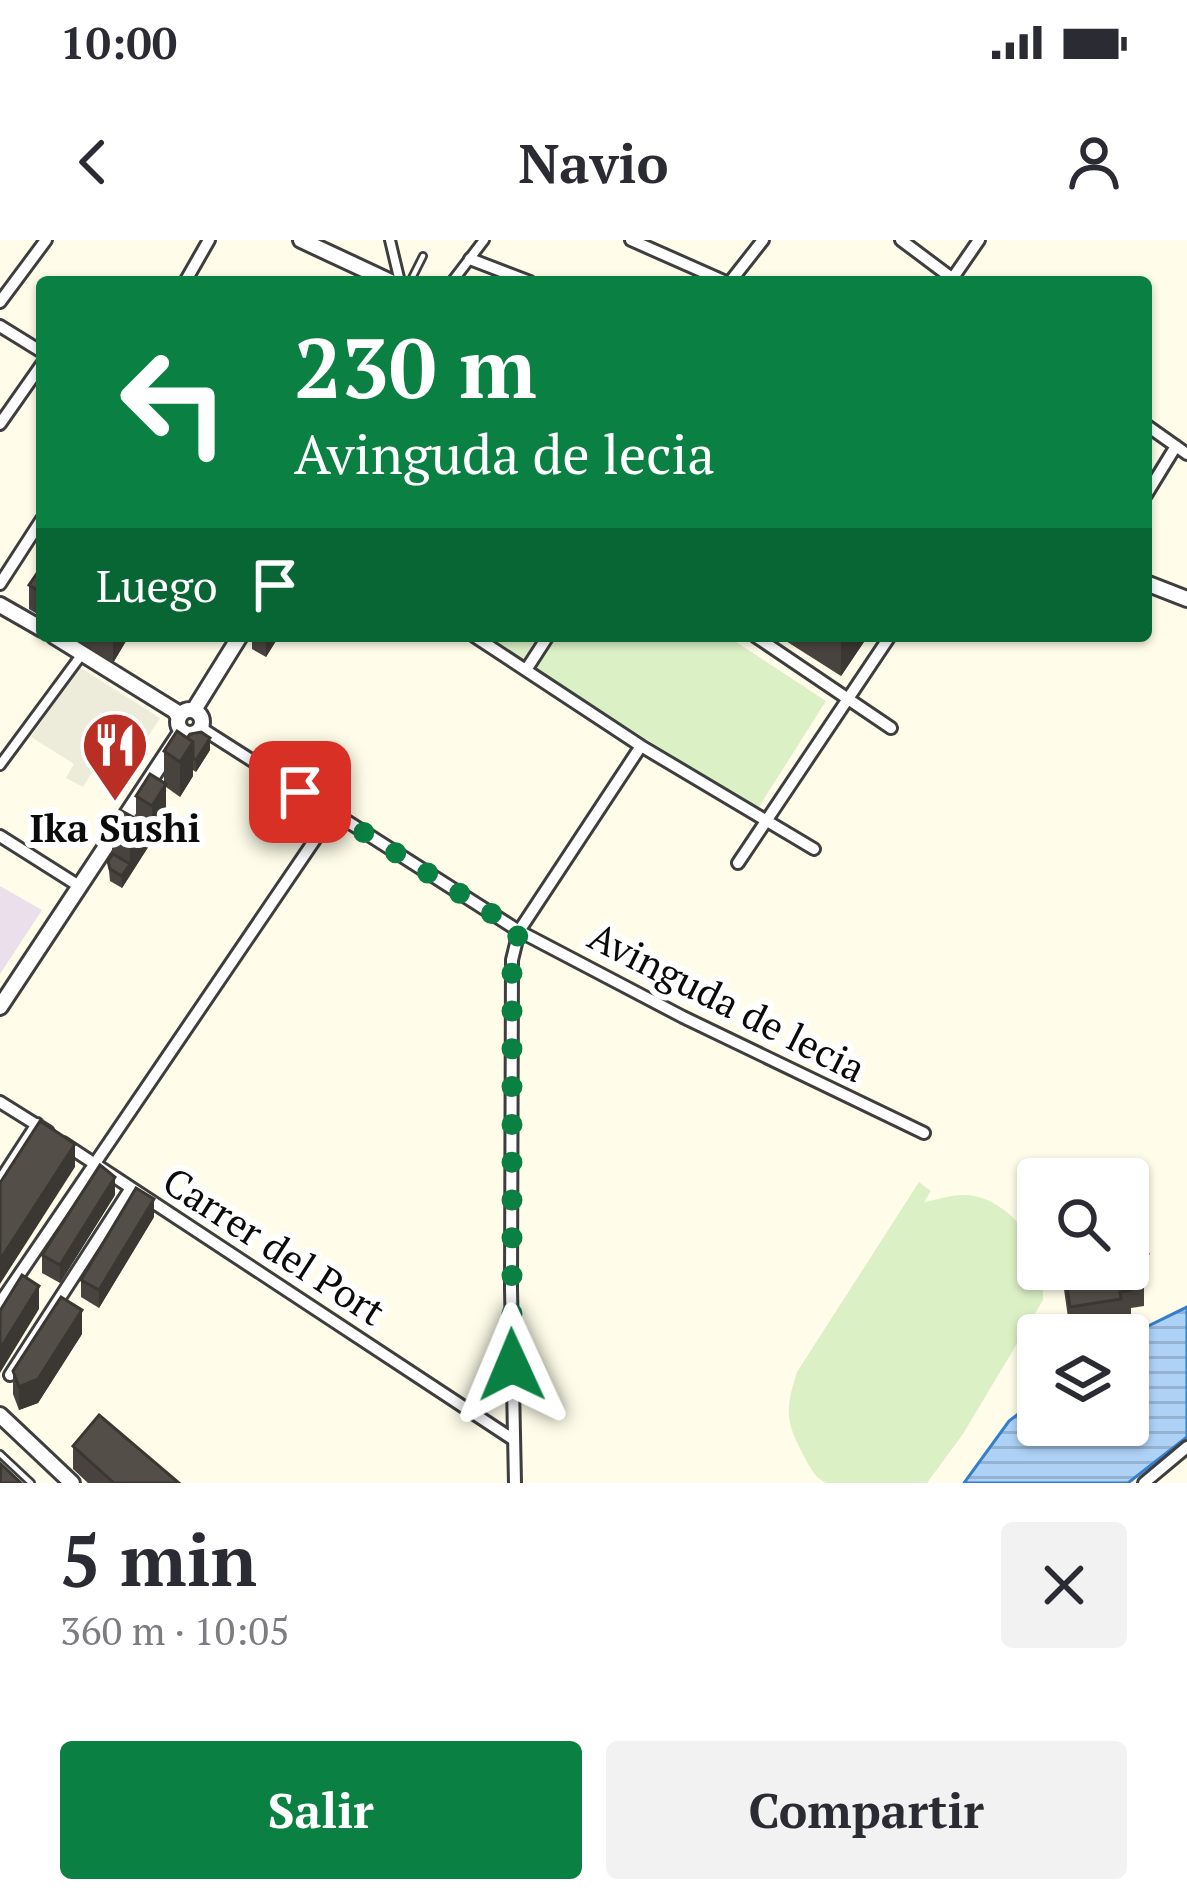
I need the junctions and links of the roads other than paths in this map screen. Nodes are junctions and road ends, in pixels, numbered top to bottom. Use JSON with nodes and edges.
{"nodes":[{"id":1,"x":46,"y":240,"type":"edge"},
{"id":2,"x":209,"y":240,"type":"edge"},
{"id":3,"x":301,"y":240,"type":"edge"},
{"id":4,"x":390,"y":240,"type":"edge"},
{"id":5,"x":484,"y":240,"type":"edge"},
{"id":6,"x":631,"y":240,"type":"edge"},
{"id":7,"x":763,"y":240,"type":"edge"},
{"id":8,"x":901,"y":240,"type":"edge"},
{"id":9,"x":979,"y":240,"type":"edge"},
{"id":10,"x":423,"y":256,"type":"dead end"},
{"id":11,"x":470,"y":259,"type":"junction"},
{"id":12,"x":188,"y":276,"type":"edge"},
{"id":13,"x":378,"y":276,"type":"edge"},
{"id":14,"x":399,"y":276,"type":"edge"},
{"id":15,"x":413,"y":276,"type":"edge"},
{"id":16,"x":457,"y":276,"type":"edge"},
{"id":17,"x":514,"y":276,"type":"edge"},
{"id":18,"x":714,"y":276,"type":"edge"},
{"id":19,"x":733,"y":276,"type":"edge"},
{"id":20,"x":948,"y":276,"type":"edge"},
{"id":21,"x":957,"y":276,"type":"edge"},
{"id":22,"x":0,"y":302,"type":"edge"},
{"id":23,"x":0,"y":326,"type":"edge"},
{"id":24,"x":36,"y":348,"type":"edge"},
{"id":25,"x":36,"y":373,"type":"edge"},
{"id":26,"x":0,"y":424,"type":"edge"},
{"id":27,"x":1152,"y":428,"type":"edge"},
{"id":28,"x":1182,"y":450,"type":"edge"},
{"id":29,"x":1152,"y":488,"type":"edge"},
{"id":30,"x":36,"y":528,"type":"edge"},
{"id":31,"x":0,"y":584,"type":"edge"},
{"id":32,"x":1152,"y":585,"type":"edge"},
{"id":33,"x":1187,"y":599,"type":"edge"},
{"id":34,"x":0,"y":605,"type":"edge"},
{"id":35,"x":36,"y":626,"type":"edge"},
{"id":36,"x":64,"y":642,"type":"edge"},
{"id":37,"x":233,"y":642,"type":"edge"},
{"id":38,"x":483,"y":642,"type":"edge"},
{"id":39,"x":544,"y":642,"type":"edge"},
{"id":40,"x":764,"y":642,"type":"edge"},
{"id":41,"x":886,"y":642,"type":"edge"},
{"id":42,"x":83,"y":653,"type":"junction"},
{"id":43,"x":526,"y":670,"type":"junction"},
{"id":44,"x":847,"y":698,"type":"junction"},
{"id":45,"x":194,"y":710,"type":"junction"},
{"id":46,"x":180,"y":724,"type":"junction"},
{"id":47,"x":201,"y":728,"type":"junction"},
{"id":48,"x":891,"y":728,"type":"dead end"},
{"id":49,"x":641,"y":746,"type":"junction"},
{"id":50,"x":0,"y":765,"type":"edge"},
{"id":51,"x":333,"y":813,"type":"junction"},
{"id":52,"x":766,"y":820,"type":"junction"},
{"id":53,"x":0,"y":836,"type":"edge"},
{"id":54,"x":814,"y":849,"type":"dead end"},
{"id":55,"x":739,"y":863,"type":"dead end"},
{"id":56,"x":79,"y":886,"type":"junction"},
{"id":57,"x":519,"y":931,"type":"junction"},
{"id":58,"x":0,"y":1007,"type":"edge"},
{"id":59,"x":0,"y":1102,"type":"edge"},
{"id":60,"x":37,"y":1124,"type":"junction"},
{"id":61,"x":924,"y":1133,"type":"dead end"},
{"id":62,"x":94,"y":1164,"type":"junction"},
{"id":63,"x":0,"y":1181,"type":"edge"},
{"id":64,"x":130,"y":1188,"type":"junction"},
{"id":65,"x":0,"y":1303,"type":"edge"},
{"id":66,"x":10,"y":1375,"type":"edge"},
{"id":67,"x":0,"y":1415,"type":"edge"},
{"id":68,"x":514,"y":1440,"type":"junction"},
{"id":69,"x":1187,"y":1447,"type":"edge"},
{"id":70,"x":0,"y":1454,"type":"edge"},
{"id":71,"x":32,"y":1483,"type":"edge"},
{"id":72,"x":72,"y":1483,"type":"edge"},
{"id":73,"x":515,"y":1483,"type":"edge"},
{"id":74,"x":1144,"y":1483,"type":"edge"}],
"edges":[{"from":1,"to":22,"type":"street"},
{"from":2,"to":12,"type":"street"},
{"from":3,"to":13,"type":"street"},
{"from":4,"to":14,"type":"street"},
{"from":5,"to":11,"type":"street"},
{"from":6,"to":18,"type":"street"},
{"from":7,"to":19,"type":"street"},
{"from":8,"to":20,"type":"street"},
{"from":9,"to":21,"type":"street"},
{"from":10,"to":15,"type":"lane"},
{"from":11,"to":16,"type":"street"},
{"from":11,"to":17,"type":"street"},
{"from":23,"to":24,"type":"street"},
{"from":25,"to":26,"type":"street"},
{"from":27,"to":28,"type":"street"},
{"from":28,"to":29,"type":"street"},
{"from":30,"to":31,"type":"street"},
{"from":32,"to":33,"type":"street"},
{"from":34,"to":35,"type":"street"},
{"from":36,"to":42,"type":"street"},
{"from":37,"to":45,"type":"street"},
{"from":38,"to":43,"type":"street"},
{"from":39,"to":43,"type":"street"},
{"from":40,"to":44,"type":"street"},
{"from":41,"to":44,"type":"street"},
{"from":42,"to":46,"type":"street"},
{"from":42,"to":50,"type":"street"},
{"from":43,"to":49,"type":"street"},
{"from":44,"to":48,"type":"street"},
{"from":44,"to":52,"type":"street"},
{"from":45,"to":46,"type":"street"},
{"from":45,"to":47,"type":"street"},
{"from":46,"to":47,"type":"street"},
{"from":46,"to":56,"type":"street"},
{"from":47,"to":51,"type":"street","name":"Avinguda de lecia"},
{"from":49,"to":52,"type":"street"},
{"from":49,"to":57,"type":"street"},
{"from":51,"to":57,"type":"street","name":"Avinguda de lecia"},
{"from":51,"to":62,"type":"street"},
{"from":52,"to":54,"type":"street"},
{"from":52,"to":55,"type":"street"},
{"from":53,"to":56,"type":"street"},
{"from":56,"to":58,"type":"street"},
{"from":57,"to":61,"type":"street","name":"Avinguda de lecia"},
{"from":57,"to":68,"type":"street"},
{"from":59,"to":60,"type":"street","name":"Carrer del Port"},
{"from":60,"to":62,"type":"street","name":"Carrer del Port"},
{"from":60,"to":63,"type":"street"},
{"from":62,"to":64,"type":"street","name":"Carrer del Port"},
{"from":62,"to":65,"type":"street"},
{"from":64,"to":66,"type":"street"},
{"from":64,"to":68,"type":"street","name":"Carrer del Port"},
{"from":67,"to":72,"type":"street"},
{"from":68,"to":73,"type":"street"},
{"from":69,"to":74,"type":"street"},
{"from":70,"to":71,"type":"lane"}]}
